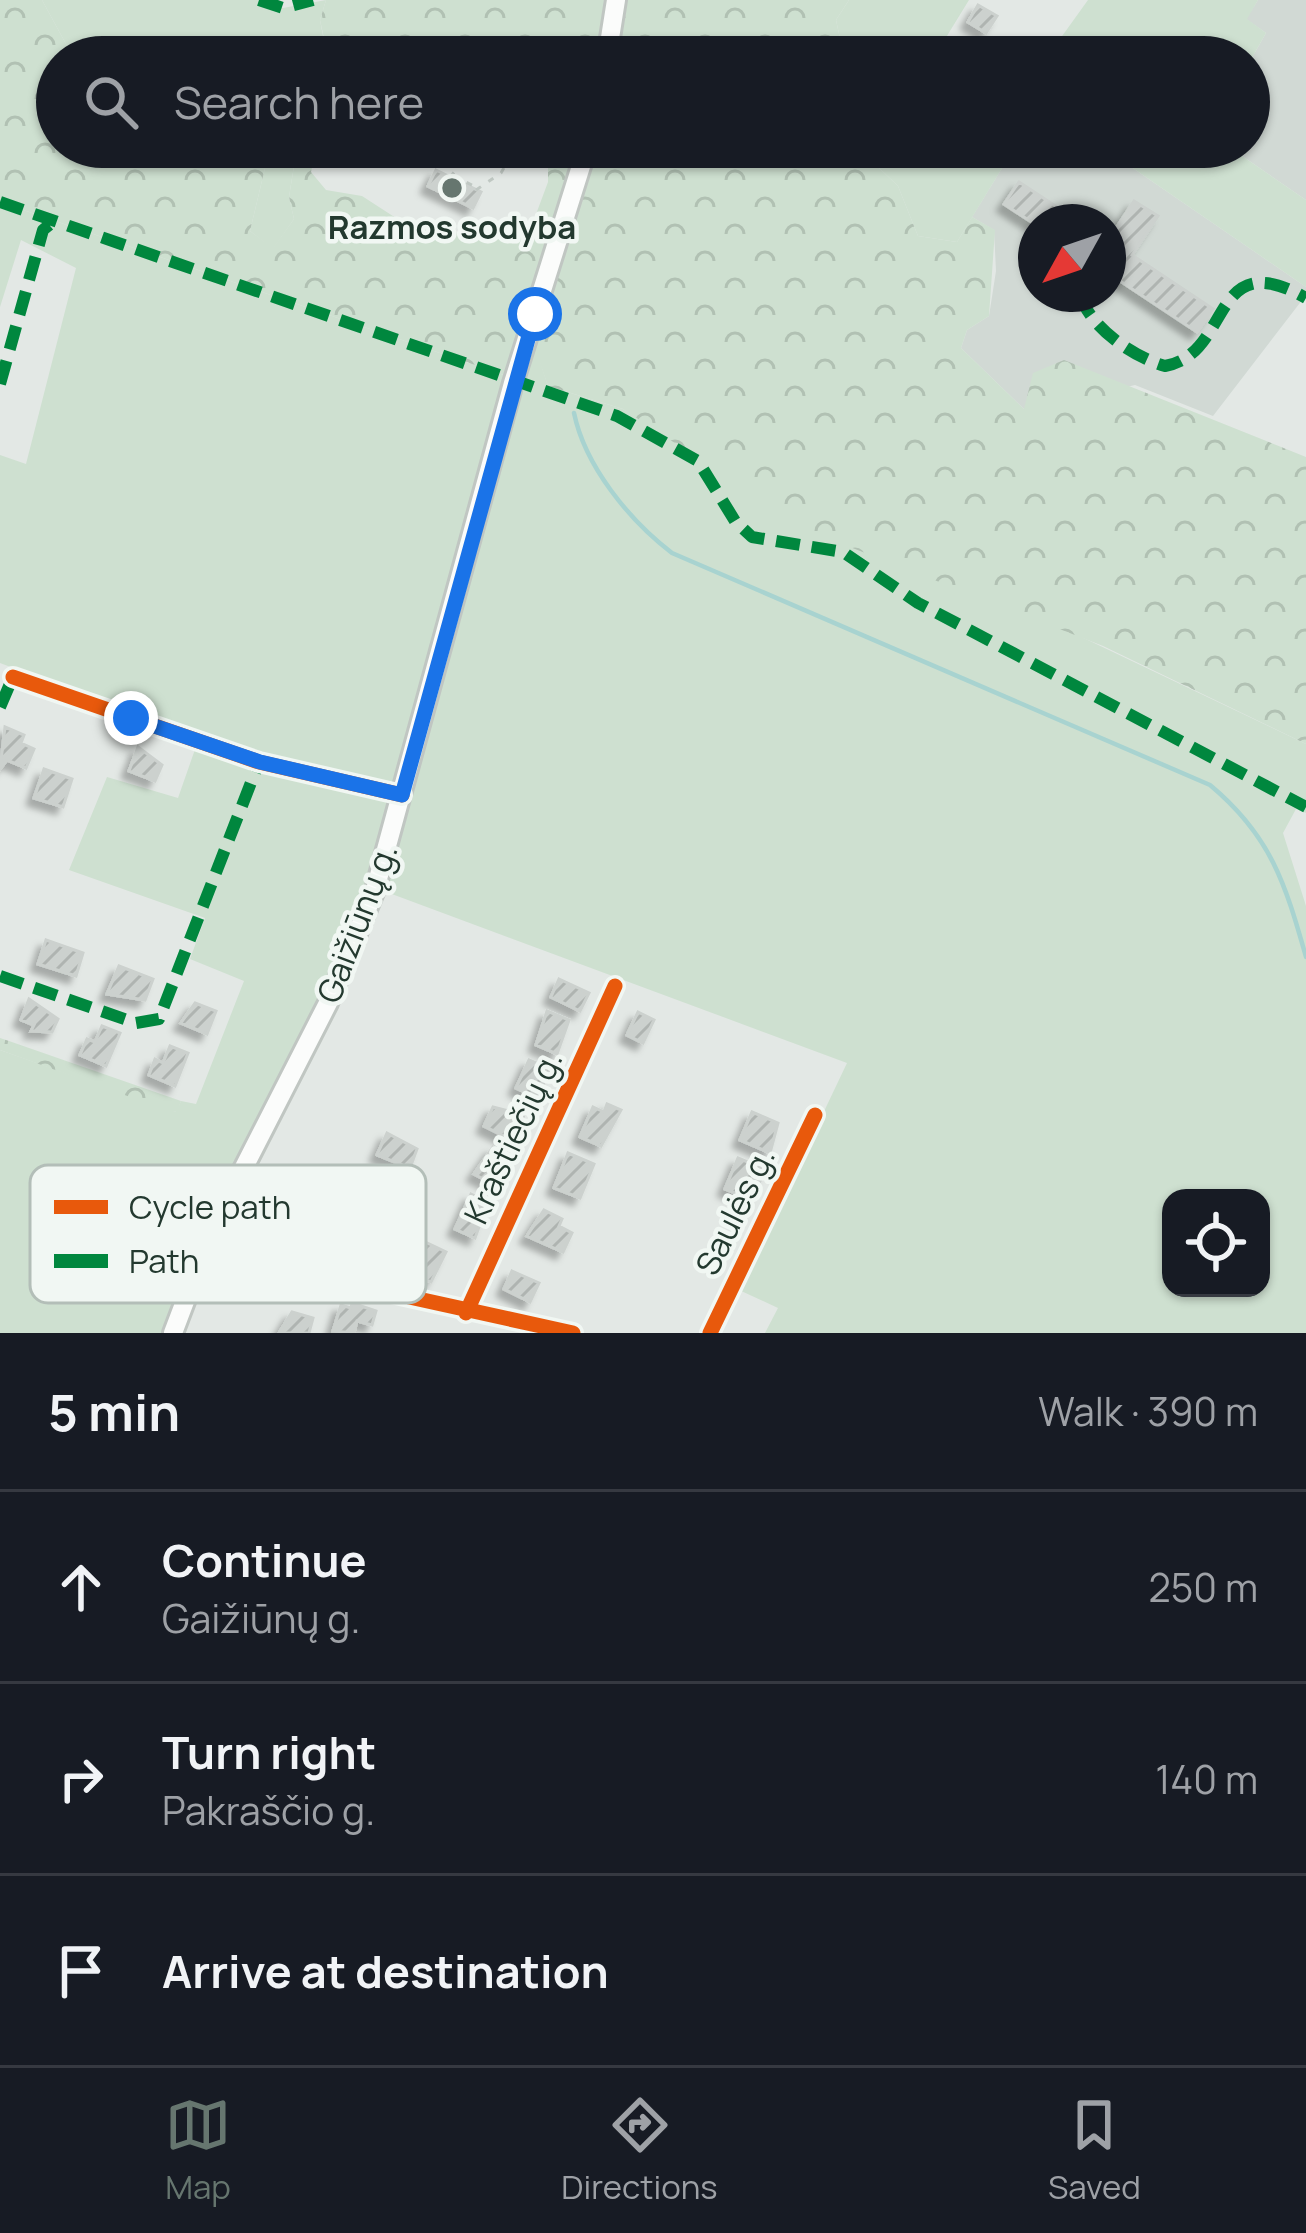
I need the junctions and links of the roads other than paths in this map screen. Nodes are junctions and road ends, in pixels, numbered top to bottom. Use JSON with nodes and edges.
{"nodes":[{"id":1,"x":616,"y":0,"type":"edge"},
{"id":2,"x":610,"y":36,"type":"edge"},
{"id":3,"x":580,"y":168,"type":"edge"},
{"id":4,"x":13,"y":677,"type":"dead end"},
{"id":5,"x":402,"y":795,"type":"junction"},
{"id":6,"x":615,"y":986,"type":"dead end"},
{"id":7,"x":815,"y":1115,"type":"dead end"},
{"id":8,"x":245,"y":1165,"type":"edge"},
{"id":9,"x":426,"y":1302,"type":"edge"},
{"id":10,"x":184,"y":1303,"type":"edge"},
{"id":11,"x":466,"y":1312,"type":"junction"},
{"id":12,"x":173,"y":1333,"type":"edge"},
{"id":13,"x":573,"y":1333,"type":"edge"},
{"id":14,"x":710,"y":1333,"type":"edge"}],
"edges":[{"from":1,"to":2,"type":"main road"},
{"from":3,"to":5,"type":"main road","name":"Gaižiūnų g."},
{"from":4,"to":5,"type":"street"},
{"from":5,"to":8,"type":"main road","name":"Gaižiūnų g."},
{"from":6,"to":11,"type":"street","name":"Kraštiečių g."},
{"from":7,"to":14,"type":"street","name":"Saulės g."},
{"from":9,"to":11,"type":"street"},
{"from":10,"to":12,"type":"main road","name":"Gaižiūnų g."},
{"from":11,"to":13,"type":"street"}]}
